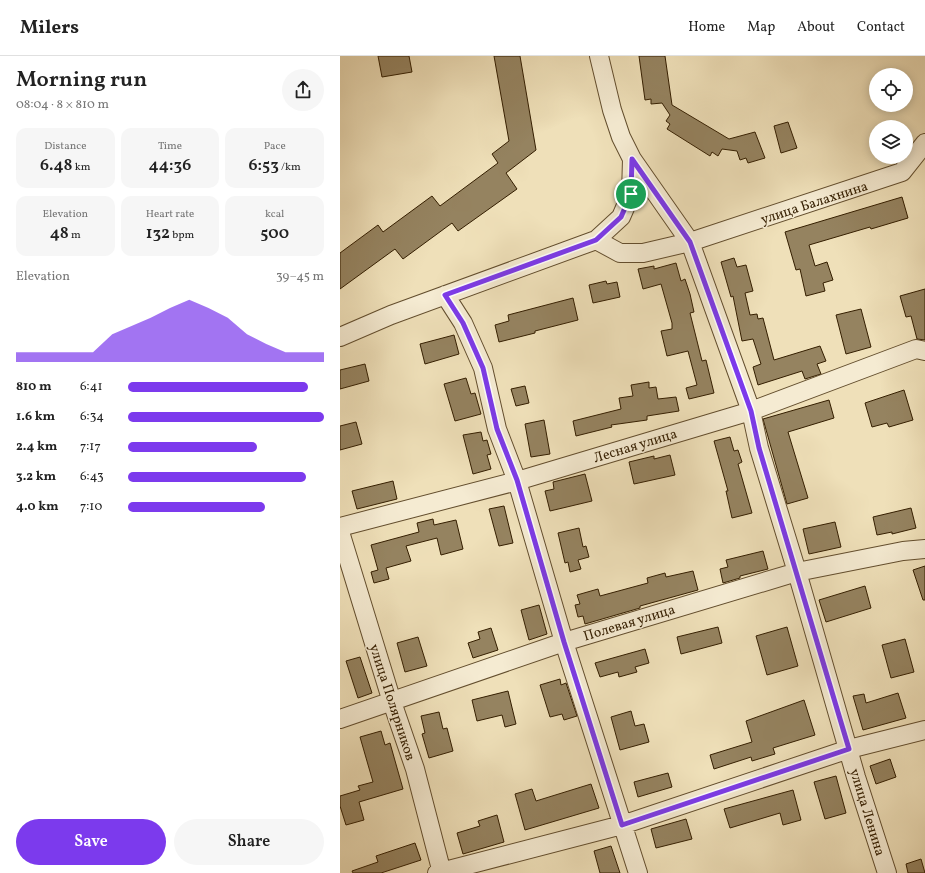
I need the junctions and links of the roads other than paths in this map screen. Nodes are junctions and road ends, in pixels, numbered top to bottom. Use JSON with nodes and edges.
{"nodes":[{"id":1,"x":599,"y":56,"type":"edge"},
{"id":2,"x":925,"y":143,"type":"edge"},
{"id":3,"x":632,"y":159,"type":"junction"},
{"id":4,"x":596,"y":240,"type":"junction"},
{"id":5,"x":690,"y":242,"type":"junction"},
{"id":6,"x":445,"y":295,"type":"junction"},
{"id":7,"x":340,"y":337,"type":"edge"},
{"id":8,"x":925,"y":350,"type":"edge"},
{"id":9,"x":751,"y":411,"type":"junction"},
{"id":10,"x":517,"y":480,"type":"junction"},
{"id":11,"x":340,"y":527,"type":"edge"},
{"id":12,"x":340,"y":532,"type":"edge"},
{"id":13,"x":925,"y":549,"type":"edge"},
{"id":14,"x":797,"y":572,"type":"junction"},
{"id":15,"x":564,"y":642,"type":"junction"},
{"id":16,"x":392,"y":702,"type":"junction"},
{"id":17,"x":340,"y":719,"type":"edge"},
{"id":18,"x":925,"y":730,"type":"edge"},
{"id":19,"x":849,"y":749,"type":"junction"},
{"id":20,"x":622,"y":825,"type":"junction"},
{"id":21,"x":440,"y":872,"type":"edge"},
{"id":22,"x":638,"y":873,"type":"edge"},
{"id":23,"x":887,"y":873,"type":"edge"}],
"edges":[{"from":1,"to":3,"type":"street","name":"улица Ленина"},
{"from":2,"to":5,"type":"street","name":"улица Балахнина"},
{"from":3,"to":4,"type":"street"},
{"from":3,"to":5,"type":"street","name":"улица Ленина"},
{"from":4,"to":5,"type":"street","name":"улица Балахнина"},
{"from":4,"to":6,"type":"street"},
{"from":5,"to":9,"type":"street","name":"улица Ленина"},
{"from":6,"to":7,"type":"street"},
{"from":6,"to":10,"type":"street"},
{"from":8,"to":9,"type":"street","name":"Лесная улица"},
{"from":9,"to":10,"type":"street","name":"Лесная улица"},
{"from":9,"to":14,"type":"street","name":"улица Ленина"},
{"from":10,"to":11,"type":"street","name":"Лесная улица"},
{"from":10,"to":15,"type":"street"},
{"from":12,"to":16,"type":"street","name":"улица Полярников"},
{"from":13,"to":14,"type":"street","name":"Полевая улица"},
{"from":14,"to":15,"type":"street","name":"Полевая улица"},
{"from":14,"to":19,"type":"street","name":"улица Ленина"},
{"from":15,"to":16,"type":"street","name":"Полевая улица"},
{"from":15,"to":20,"type":"street"},
{"from":16,"to":17,"type":"street","name":"Полевая улица"},
{"from":16,"to":21,"type":"street","name":"улица Полярников"},
{"from":18,"to":19,"type":"street"},
{"from":19,"to":20,"type":"street"},
{"from":19,"to":23,"type":"street","name":"улица Ленина"},
{"from":20,"to":21,"type":"street"},
{"from":20,"to":22,"type":"street"}]}
